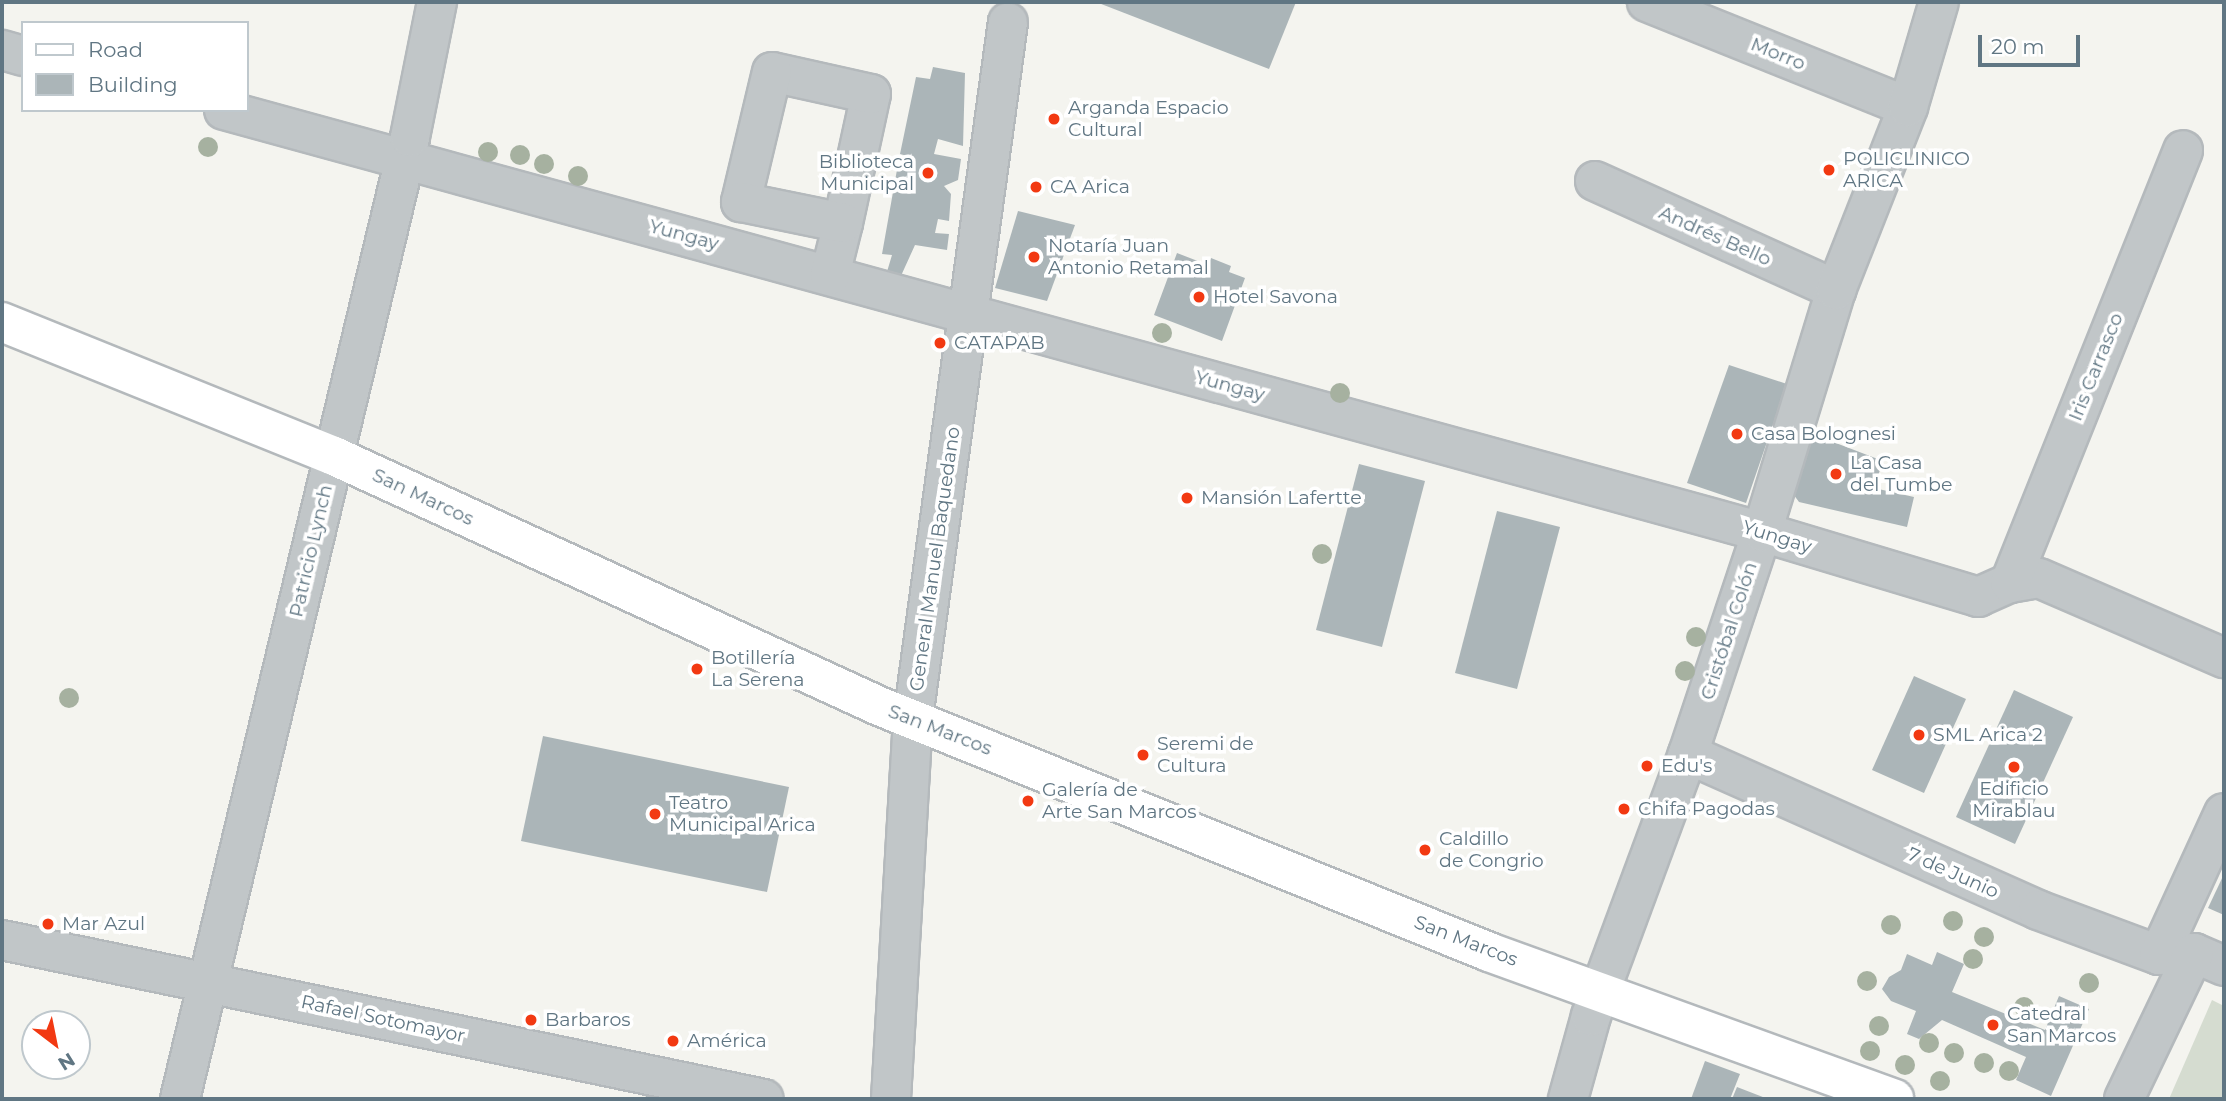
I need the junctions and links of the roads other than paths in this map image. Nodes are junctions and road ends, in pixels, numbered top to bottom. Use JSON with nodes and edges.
{"nodes":[{"id":1,"x":437,"y":2,"type":"edge"},
{"id":2,"x":1647,"y":2,"type":"edge"},
{"id":3,"x":1939,"y":2,"type":"edge"},
{"id":4,"x":1008,"y":22,"type":"dead end"},
{"id":5,"x":2,"y":50,"type":"edge"},
{"id":6,"x":21,"y":55,"type":"edge"},
{"id":7,"x":1908,"y":107,"type":"junction"},
{"id":8,"x":231,"y":112,"type":"edge"},
{"id":9,"x":2183,"y":150,"type":"dead end"},
{"id":10,"x":405,"y":159,"type":"junction"},
{"id":11,"x":1595,"y":181,"type":"dead end"},
{"id":12,"x":843,"y":223,"type":"dead end"},
{"id":13,"x":830,"y":275,"type":"junction"},
{"id":14,"x":1836,"y":290,"type":"junction"},
{"id":15,"x":970,"y":315,"type":"junction"},
{"id":16,"x":2,"y":322,"type":"edge"},
{"id":17,"x":334,"y":456,"type":"junction"},
{"id":18,"x":1762,"y":532,"type":"junction"},
{"id":19,"x":2010,"y":583,"type":"junction"},
{"id":20,"x":2224,"y":658,"type":"edge"},
{"id":21,"x":913,"y":718,"type":"junction"},
{"id":22,"x":1688,"y":754,"type":"junction"},
{"id":23,"x":2224,"y":813,"type":"edge"},
{"id":24,"x":2,"y":940,"type":"edge"},
{"id":25,"x":2192,"y":958,"type":"edge"},
{"id":26,"x":209,"y":983,"type":"junction"},
{"id":27,"x":1600,"y":990,"type":"junction"},
{"id":28,"x":180,"y":1099,"type":"edge"},
{"id":29,"x":764,"y":1099,"type":"edge"},
{"id":30,"x":891,"y":1099,"type":"edge"},
{"id":31,"x":1568,"y":1099,"type":"edge"},
{"id":32,"x":1894,"y":1099,"type":"edge"},
{"id":33,"x":2124,"y":1099,"type":"edge"}],
"edges":[{"from":1,"to":10,"type":"street","name":"Patricio Lynch"},
{"from":2,"to":7,"type":"street","name":"Morro"},
{"from":3,"to":7,"type":"street","name":"Cristóbal Colón"},
{"from":4,"to":15,"type":"street","name":"General Manuel Baquedano"},
{"from":5,"to":6,"type":"street"},
{"from":7,"to":14,"type":"street","name":"Cristóbal Colón"},
{"from":8,"to":10,"type":"street","name":"Yungay"},
{"from":9,"to":19,"type":"street","name":"Iris Carrasco"},
{"from":10,"to":13,"type":"street","name":"Yungay"},
{"from":10,"to":17,"type":"street","name":"Patricio Lynch"},
{"from":11,"to":14,"type":"street","name":"Andrés Bello"},
{"from":12,"to":13,"type":"street"},
{"from":13,"to":15,"type":"street","name":"Yungay"},
{"from":14,"to":18,"type":"street","name":"Cristóbal Colón"},
{"from":15,"to":18,"type":"street","name":"Yungay"},
{"from":15,"to":21,"type":"street","name":"General Manuel Baquedano"},
{"from":16,"to":17,"type":"main road","name":"San Marcos"},
{"from":17,"to":21,"type":"main road","name":"San Marcos"},
{"from":17,"to":26,"type":"street","name":"Patricio Lynch"},
{"from":18,"to":19,"type":"street","name":"Yungay"},
{"from":18,"to":22,"type":"street","name":"Cristóbal Colón"},
{"from":19,"to":20,"type":"street","name":"Yungay"},
{"from":21,"to":27,"type":"main road","name":"San Marcos"},
{"from":21,"to":30,"type":"street","name":"General Manuel Baquedano"},
{"from":22,"to":25,"type":"street","name":"7 de Junio"},
{"from":22,"to":27,"type":"street","name":"Cristóbal Colón"},
{"from":23,"to":25,"type":"street"},
{"from":24,"to":26,"type":"street","name":"Rafael Sotomayor"},
{"from":25,"to":33,"type":"street"},
{"from":26,"to":28,"type":"street","name":"Patricio Lynch"},
{"from":26,"to":29,"type":"street","name":"Rafael Sotomayor"},
{"from":27,"to":31,"type":"street","name":"Cristóbal Colón"},
{"from":27,"to":32,"type":"main road","name":"San Marcos"}]}
